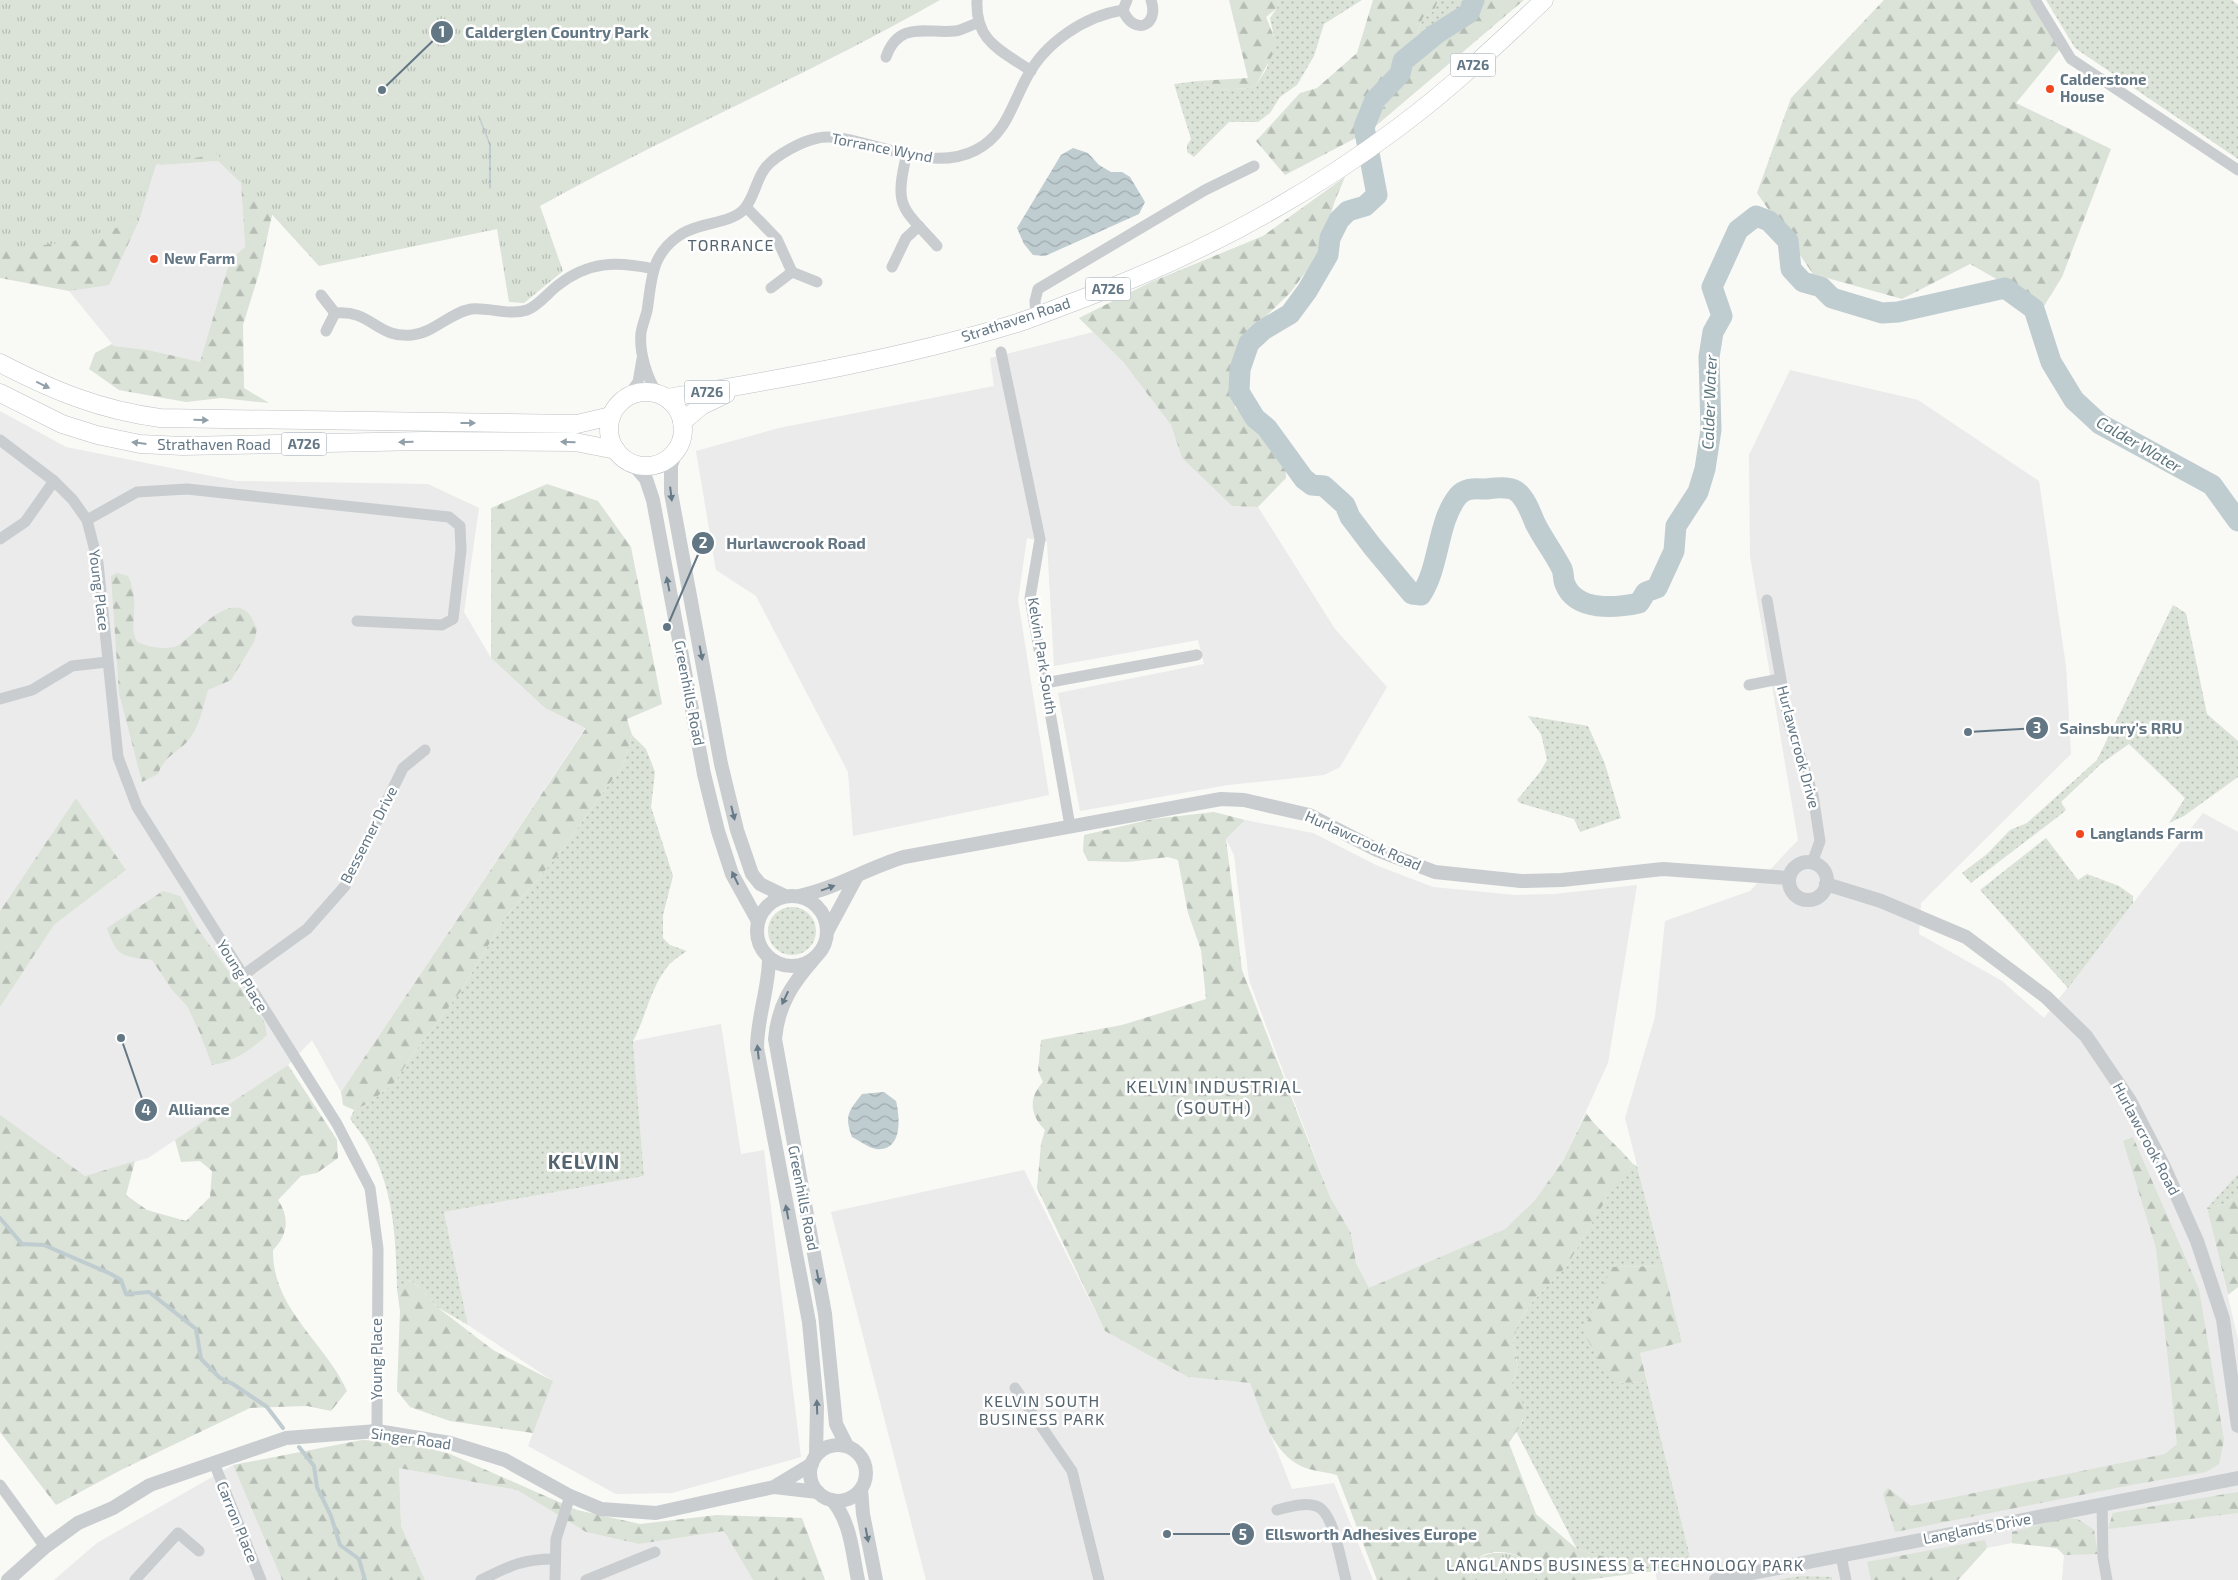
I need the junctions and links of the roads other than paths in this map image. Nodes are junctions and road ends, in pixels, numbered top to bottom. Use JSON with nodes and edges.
{"nodes":[{"id":1,"x":977,"y":0,"type":"edge"},
{"id":2,"x":1152,"y":0,"type":"edge"},
{"id":3,"x":1544,"y":0,"type":"edge"},
{"id":4,"x":2035,"y":0,"type":"edge"},
{"id":5,"x":1125,"y":5,"type":"edge"},
{"id":6,"x":978,"y":23,"type":"junction"},
{"id":7,"x":886,"y":57,"type":"dead end"},
{"id":8,"x":1031,"y":71,"type":"junction"},
{"id":9,"x":907,"y":153,"type":"junction"},
{"id":10,"x":1254,"y":166,"type":"dead end"},
{"id":11,"x":2238,"y":170,"type":"edge"},
{"id":12,"x":746,"y":207,"type":"junction"},
{"id":13,"x":919,"y":226,"type":"junction"},
{"id":14,"x":937,"y":246,"type":"dead end"},
{"id":15,"x":892,"y":267,"type":"dead end"},
{"id":16,"x":654,"y":269,"type":"junction"},
{"id":17,"x":792,"y":272,"type":"junction"},
{"id":18,"x":817,"y":282,"type":"dead end"},
{"id":19,"x":771,"y":288,"type":"dead end"},
{"id":20,"x":321,"y":295,"type":"dead end"},
{"id":21,"x":335,"y":313,"type":"junction"},
{"id":22,"x":1036,"y":316,"type":"junction"},
{"id":23,"x":326,"y":331,"type":"dead end"},
{"id":24,"x":642,"y":349,"type":"junction"},
{"id":25,"x":1001,"y":352,"type":"dead end"},
{"id":26,"x":0,"y":363,"type":"edge"},
{"id":27,"x":747,"y":385,"type":"junction"},
{"id":28,"x":0,"y":393,"type":"edge"},
{"id":29,"x":628,"y":396,"type":"junction"},
{"id":30,"x":662,"y":396,"type":"junction"},
{"id":31,"x":611,"y":416,"type":"junction"},
{"id":32,"x":682,"y":422,"type":"junction"},
{"id":33,"x":0,"y":440,"type":"edge"},
{"id":34,"x":678,"y":446,"type":"junction"},
{"id":35,"x":616,"y":450,"type":"junction"},
{"id":36,"x":632,"y":463,"type":"junction"},
{"id":37,"x":54,"y":480,"type":"junction"},
{"id":38,"x":87,"y":520,"type":"junction"},
{"id":39,"x":0,"y":539,"type":"edge"},
{"id":40,"x":1767,"y":600,"type":"dead end"},
{"id":41,"x":357,"y":622,"type":"dead end"},
{"id":42,"x":1197,"y":655,"type":"dead end"},
{"id":43,"x":107,"y":662,"type":"junction"},
{"id":44,"x":1780,"y":679,"type":"junction"},
{"id":45,"x":1045,"y":683,"type":"junction"},
{"id":46,"x":1749,"y":685,"type":"dead end"},
{"id":47,"x":0,"y":699,"type":"edge"},
{"id":48,"x":425,"y":750,"type":"dead end"},
{"id":49,"x":1070,"y":826,"type":"junction"},
{"id":50,"x":1812,"y":863,"type":"junction"},
{"id":51,"x":856,"y":878,"type":"junction"},
{"id":52,"x":1789,"y":878,"type":"junction"},
{"id":53,"x":1826,"y":884,"type":"junction"},
{"id":54,"x":792,"y":896,"type":"junction"},
{"id":55,"x":758,"y":921,"type":"junction"},
{"id":56,"x":828,"y":930,"type":"junction"},
{"id":57,"x":769,"y":958,"type":"junction"},
{"id":58,"x":814,"y":959,"type":"junction"},
{"id":59,"x":242,"y":976,"type":"junction"},
{"id":60,"x":1015,"y":1388,"type":"dead end"},
{"id":61,"x":2238,"y":1426,"type":"edge"},
{"id":62,"x":377,"y":1431,"type":"junction"},
{"id":63,"x":847,"y":1446,"type":"junction"},
{"id":64,"x":814,"y":1460,"type":"junction"},
{"id":65,"x":214,"y":1463,"type":"junction"},
{"id":66,"x":2238,"y":1478,"type":"edge"},
{"id":67,"x":0,"y":1486,"type":"edge"},
{"id":68,"x":774,"y":1487,"type":"junction"},
{"id":69,"x":861,"y":1489,"type":"junction"},
{"id":70,"x":818,"y":1492,"type":"junction"},
{"id":71,"x":570,"y":1496,"type":"junction"},
{"id":72,"x":832,"y":1500,"type":"junction"},
{"id":73,"x":2102,"y":1504,"type":"junction"},
{"id":74,"x":1278,"y":1510,"type":"dead end"},
{"id":75,"x":45,"y":1547,"type":"junction"},
{"id":76,"x":199,"y":1551,"type":"dead end"},
{"id":77,"x":655,"y":1552,"type":"dead end"},
{"id":78,"x":1842,"y":1556,"type":"junction"},
{"id":79,"x":554,"y":1560,"type":"junction"},
{"id":80,"x":8,"y":1580,"type":"edge"},
{"id":81,"x":135,"y":1580,"type":"edge"},
{"id":82,"x":261,"y":1580,"type":"edge"},
{"id":83,"x":482,"y":1580,"type":"edge"},
{"id":84,"x":555,"y":1580,"type":"edge"},
{"id":85,"x":586,"y":1580,"type":"edge"},
{"id":86,"x":858,"y":1580,"type":"edge"},
{"id":87,"x":876,"y":1580,"type":"edge"},
{"id":88,"x":1099,"y":1580,"type":"edge"},
{"id":89,"x":1346,"y":1580,"type":"edge"},
{"id":90,"x":1716,"y":1580,"type":"edge"},
{"id":91,"x":1846,"y":1580,"type":"edge"},
{"id":92,"x":2108,"y":1580,"type":"edge"}],
"edges":[{"from":1,"to":6,"type":"street"},
{"from":2,"to":5,"type":"street"},
{"from":3,"to":22,"type":"main road","name":"Strathaven Road","number":"A726"},
{"from":4,"to":11,"type":"street"},
{"from":5,"to":8,"type":"street","name":"Torrance Wynd"},
{"from":6,"to":7,"type":"street"},
{"from":6,"to":8,"type":"street"},
{"from":8,"to":9,"type":"street","name":"Torrance Wynd"},
{"from":9,"to":12,"type":"street","name":"Torrance Wynd"},
{"from":9,"to":13,"type":"street"},
{"from":10,"to":22,"type":"street"},
{"from":12,"to":16,"type":"street"},
{"from":12,"to":17,"type":"street"},
{"from":13,"to":14,"type":"street"},
{"from":13,"to":15,"type":"street"},
{"from":16,"to":21,"type":"street"},
{"from":16,"to":24,"type":"street"},
{"from":17,"to":18,"type":"street"},
{"from":17,"to":19,"type":"street"},
{"from":20,"to":21,"type":"street"},
{"from":21,"to":23,"type":"street"},
{"from":22,"to":27,"type":"main road","name":"Strathaven Road","number":"A726"},
{"from":24,"to":29,"type":"street"},
{"from":24,"to":30,"type":"street"},
{"from":25,"to":45,"type":"street","name":"Kelvin Park South"},
{"from":26,"to":31,"type":"main road","name":"Strathaven Road","number":"A726","one_way":true},
{"from":27,"to":30,"type":"main road","name":"Strathaven Road","number":"A726"},
{"from":27,"to":32,"type":"main road","name":"Strathaven Road","number":"A726"},
{"from":35,"to":28,"type":"main road","name":"Strathaven Road","number":"A726","one_way":true},
{"from":29,"to":30,"type":"main road","number":"A726"},
{"from":29,"to":31,"type":"main road"},
{"from":30,"to":32,"type":"main road","number":"A726"},
{"from":31,"to":35,"type":"main road"},
{"from":32,"to":34,"type":"main road","number":"A726"},
{"from":33,"to":37,"type":"street","name":"Young Place"},
{"from":34,"to":36,"type":"main road"},
{"from":34,"to":54,"type":"street","name":"Greenhills Road","one_way":true},
{"from":35,"to":36,"type":"main road","number":"A726"},
{"from":55,"to":36,"type":"street","name":"Greenhills Road","one_way":true},
{"from":37,"to":38,"type":"street","name":"Young Place"},
{"from":37,"to":39,"type":"street"},
{"from":38,"to":41,"type":"street"},
{"from":38,"to":43,"type":"street","name":"Young Place"},
{"from":40,"to":44,"type":"street","name":"Hurlawcrook Drive"},
{"from":42,"to":45,"type":"street"},
{"from":43,"to":47,"type":"street"},
{"from":43,"to":59,"type":"street","name":"Young Place"},
{"from":44,"to":46,"type":"street"},
{"from":44,"to":50,"type":"street","name":"Hurlawcrook Drive"},
{"from":45,"to":49,"type":"street","name":"Kelvin Park South"},
{"from":48,"to":59,"type":"street","name":"Bessemer Drive"},
{"from":49,"to":51,"type":"street","name":"Hurlawcrook Road"},
{"from":49,"to":52,"type":"street","name":"Hurlawcrook Road"},
{"from":50,"to":52,"type":"street"},
{"from":50,"to":53,"type":"street"},
{"from":54,"to":51,"type":"street","name":"Hurlawcrook Road","one_way":true},
{"from":51,"to":56,"type":"street"},
{"from":52,"to":53,"type":"street"},
{"from":53,"to":61,"type":"street","name":"Hurlawcrook Road"},
{"from":54,"to":55,"type":"street"},
{"from":54,"to":56,"type":"street"},
{"from":55,"to":57,"type":"street"},
{"from":56,"to":58,"type":"street"},
{"from":57,"to":58,"type":"street"},
{"from":64,"to":57,"type":"street","name":"Greenhills Road","one_way":true},
{"from":58,"to":63,"type":"street","name":"Greenhills Road","one_way":true},
{"from":59,"to":62,"type":"street","name":"Young Place"},
{"from":60,"to":88,"type":"street"},
{"from":62,"to":65,"type":"street","name":"Singer Road"},
{"from":62,"to":71,"type":"street","name":"Singer Road"},
{"from":63,"to":64,"type":"street"},
{"from":63,"to":69,"type":"street"},
{"from":64,"to":68,"type":"street","name":"Singer Road"},
{"from":64,"to":70,"type":"street"},
{"from":65,"to":75,"type":"street","name":"Singer Road"},
{"from":65,"to":82,"type":"street","name":"Carron Place"},
{"from":66,"to":73,"type":"street","name":"Langlands Drive"},
{"from":67,"to":75,"type":"street"},
{"from":68,"to":70,"type":"street","name":"Singer Road"},
{"from":68,"to":71,"type":"street","name":"Singer Road"},
{"from":69,"to":72,"type":"street"},
{"from":69,"to":87,"type":"street","one_way":true},
{"from":70,"to":72,"type":"street"},
{"from":71,"to":79,"type":"street"},
{"from":72,"to":86,"type":"street"},
{"from":73,"to":78,"type":"street","name":"Langlands Drive"},
{"from":73,"to":92,"type":"street"},
{"from":74,"to":89,"type":"street"},
{"from":75,"to":80,"type":"street","name":"Singer Road"},
{"from":76,"to":81,"type":"street"},
{"from":77,"to":85,"type":"street"},
{"from":78,"to":90,"type":"street","name":"Langlands Drive"},
{"from":78,"to":91,"type":"street"},
{"from":79,"to":83,"type":"street"},
{"from":79,"to":84,"type":"street"}]}
